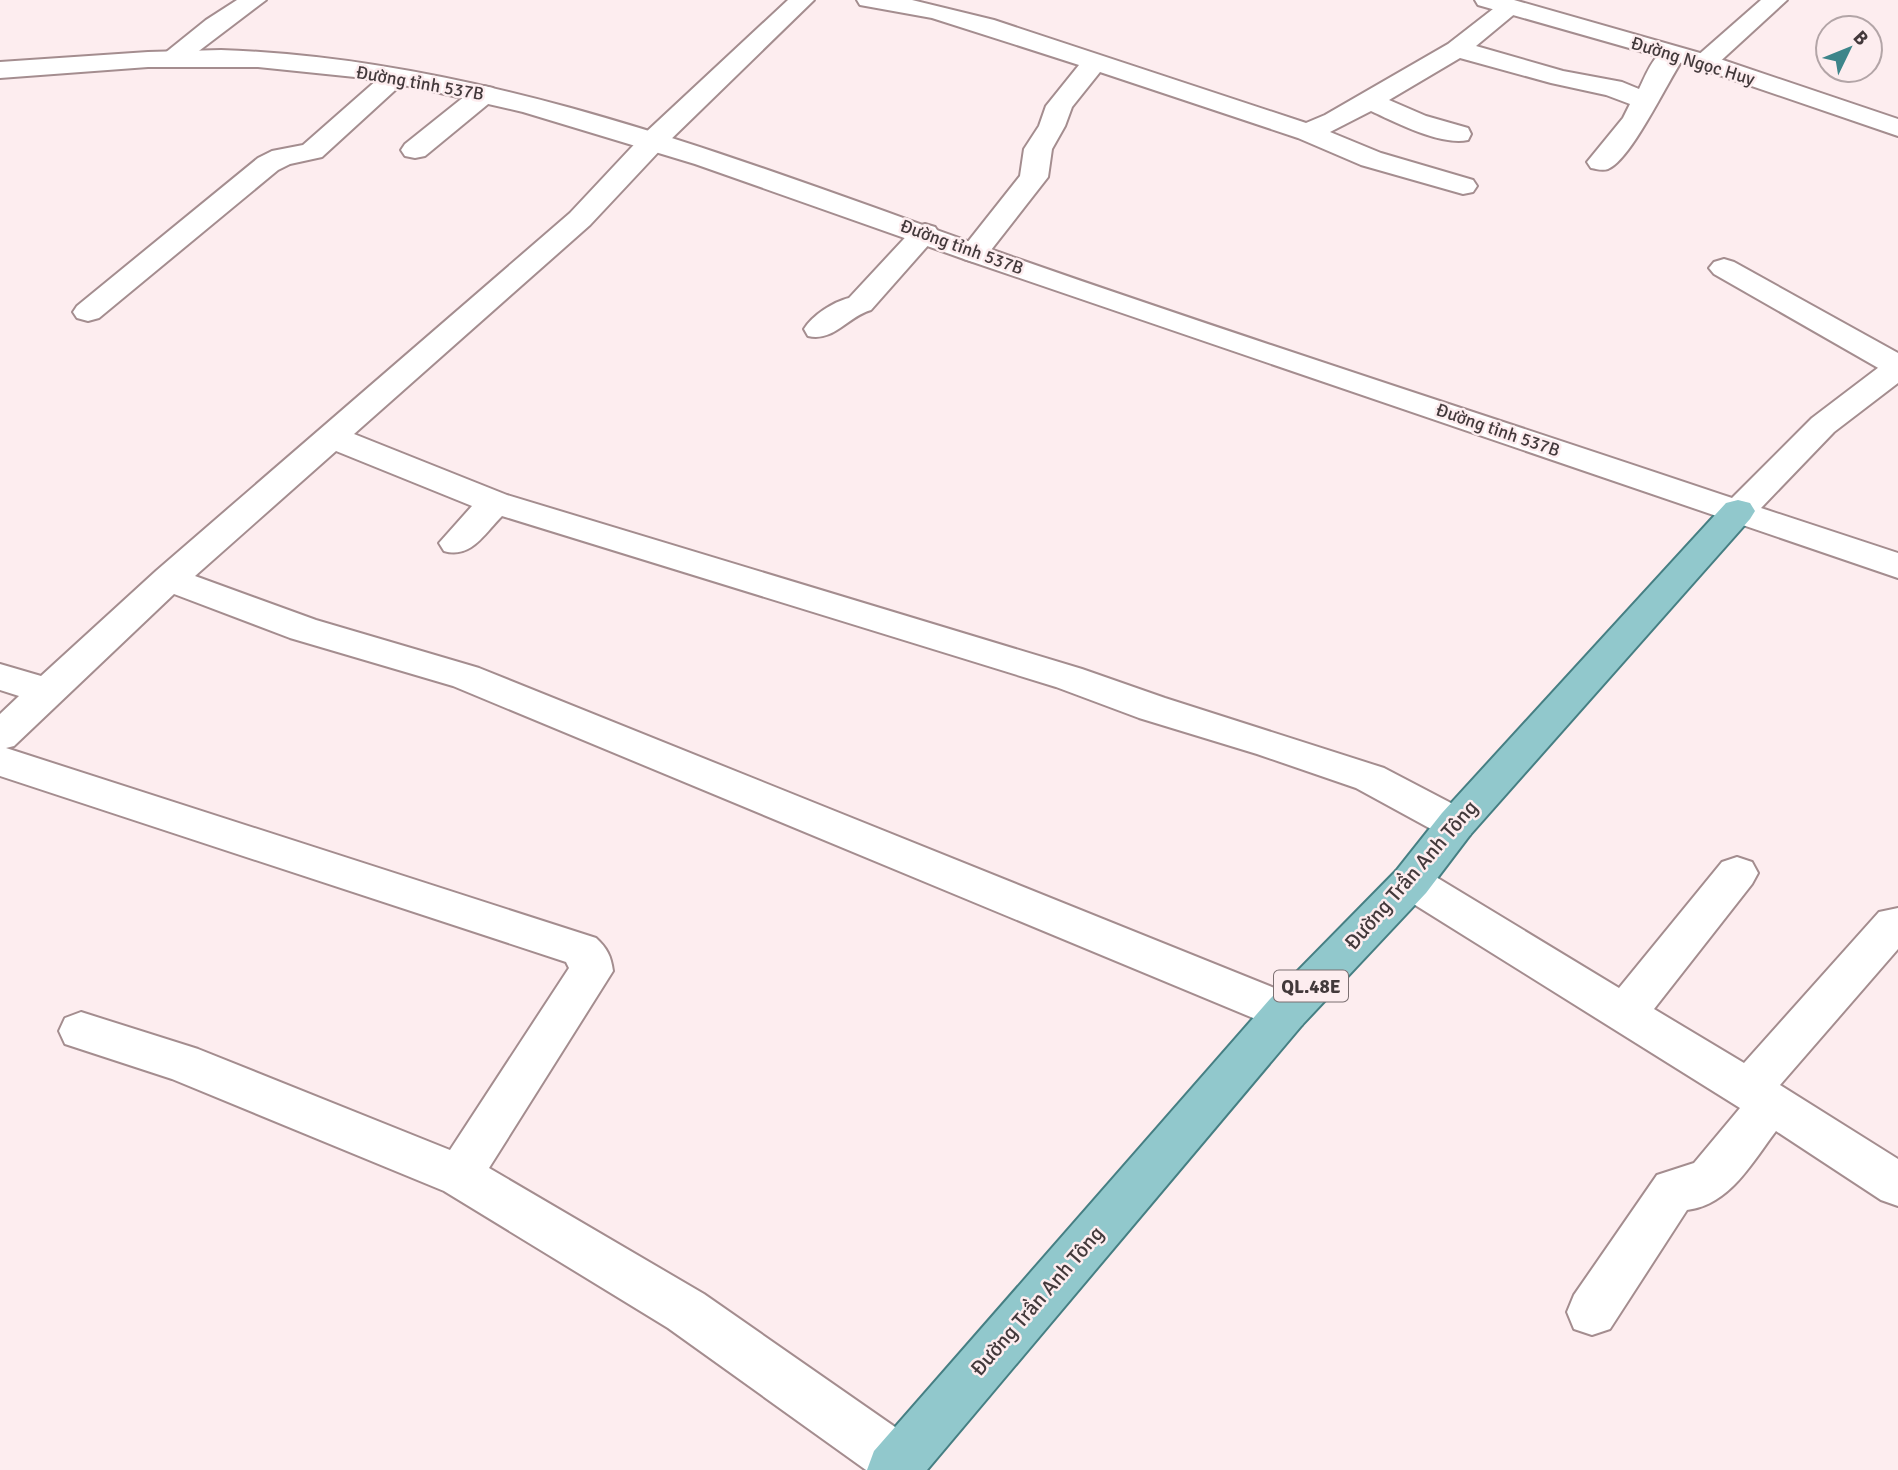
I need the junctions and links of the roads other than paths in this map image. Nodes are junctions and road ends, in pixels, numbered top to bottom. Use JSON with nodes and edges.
{"nodes":[{"id":1,"x":254,"y":0,"type":"edge"},
{"id":2,"x":802,"y":0,"type":"edge"},
{"id":3,"x":869,"y":0,"type":"edge"},
{"id":4,"x":1775,"y":0,"type":"edge"},
{"id":5,"x":1499,"y":4,"type":"edge"},
{"id":6,"x":1457,"y":49,"type":"junction"},
{"id":7,"x":1673,"y":54,"type":"junction"},
{"id":8,"x":174,"y":58,"type":"junction"},
{"id":9,"x":1096,"y":60,"type":"junction"},
{"id":10,"x":1704,"y":62,"type":"junction"},
{"id":11,"x":0,"y":70,"type":"edge"},
{"id":12,"x":396,"y":76,"type":"junction"},
{"id":13,"x":484,"y":94,"type":"junction"},
{"id":14,"x":1369,"y":100,"type":"junction"},
{"id":15,"x":1645,"y":101,"type":"junction"},
{"id":16,"x":1898,"y":128,"type":"edge"},
{"id":17,"x":1307,"y":132,"type":"junction"},
{"id":18,"x":1458,"y":134,"type":"dead end"},
{"id":19,"x":654,"y":140,"type":"junction"},
{"id":20,"x":415,"y":150,"type":"dead end"},
{"id":21,"x":1601,"y":162,"type":"dead end"},
{"id":22,"x":1463,"y":186,"type":"dead end"},
{"id":23,"x":925,"y":233,"type":"junction"},
{"id":24,"x":975,"y":253,"type":"junction"},
{"id":25,"x":1724,"y":268,"type":"dead end"},
{"id":26,"x":88,"y":312,"type":"dead end"},
{"id":27,"x":819,"y":329,"type":"dead end"},
{"id":28,"x":1898,"y":367,"type":"edge"},
{"id":29,"x":331,"y":437,"type":"junction"},
{"id":30,"x":495,"y":503,"type":"junction"},
{"id":31,"x":1738,"y":511,"type":"junction"},
{"id":32,"x":456,"y":543,"type":"dead end"},
{"id":33,"x":1898,"y":566,"type":"edge"},
{"id":34,"x":169,"y":579,"type":"junction"},
{"id":35,"x":0,"y":677,"type":"edge"},
{"id":36,"x":48,"y":691,"type":"junction"},
{"id":37,"x":0,"y":736,"type":"edge"},
{"id":38,"x":0,"y":761,"type":"edge"},
{"id":39,"x":1456,"y":824,"type":"junction"},
{"id":40,"x":1737,"y":873,"type":"dead end"},
{"id":41,"x":1410,"y":882,"type":"junction"},
{"id":42,"x":1898,"y":925,"type":"edge"},
{"id":43,"x":1286,"y":1012,"type":"junction"},
{"id":44,"x":1624,"y":1014,"type":"junction"},
{"id":45,"x":81,"y":1031,"type":"dead end"},
{"id":46,"x":1759,"y":1097,"type":"junction"},
{"id":47,"x":461,"y":1176,"type":"junction"},
{"id":48,"x":1898,"y":1185,"type":"edge"},
{"id":49,"x":1592,"y":1312,"type":"dead end"},
{"id":50,"x":896,"y":1466,"type":"edge"}],
"edges":[{"from":1,"to":8,"type":"street"},
{"from":2,"to":19,"type":"street"},
{"from":3,"to":9,"type":"street"},
{"from":4,"to":10,"type":"street"},
{"from":5,"to":6,"type":"street"},
{"from":5,"to":7,"type":"street","name":"Đường Ngọc Huy"},
{"from":6,"to":14,"type":"street"},
{"from":6,"to":15,"type":"street"},
{"from":7,"to":10,"type":"street","name":"Đường Ngọc Huy"},
{"from":7,"to":15,"type":"street"},
{"from":8,"to":11,"type":"street","name":"Đường tỉnh 537B"},
{"from":8,"to":12,"type":"street","name":"Đường tỉnh 537B"},
{"from":9,"to":17,"type":"street"},
{"from":9,"to":24,"type":"street"},
{"from":10,"to":16,"type":"street","name":"Đường Ngọc Huy"},
{"from":12,"to":13,"type":"street","name":"Đường tỉnh 537B"},
{"from":12,"to":26,"type":"street"},
{"from":13,"to":19,"type":"street","name":"Đường tỉnh 537B"},
{"from":13,"to":20,"type":"street"},
{"from":14,"to":17,"type":"street"},
{"from":14,"to":18,"type":"street"},
{"from":15,"to":21,"type":"street"},
{"from":17,"to":22,"type":"street"},
{"from":19,"to":23,"type":"street","name":"Đường tỉnh 537B"},
{"from":19,"to":29,"type":"street"},
{"from":23,"to":24,"type":"street","name":"Đường tỉnh 537B"},
{"from":23,"to":27,"type":"street"},
{"from":24,"to":31,"type":"street","name":"Đường tỉnh 537B"},
{"from":25,"to":28,"type":"street"},
{"from":28,"to":31,"type":"street","name":"Đường Trần Anh Tông"},
{"from":29,"to":30,"type":"street"},
{"from":29,"to":34,"type":"street"},
{"from":30,"to":32,"type":"street"},
{"from":30,"to":39,"type":"street"},
{"from":31,"to":33,"type":"street","name":"Đường tỉnh 537B"},
{"from":31,"to":39,"type":"main road","name":"Đường Trần Anh Tông","number":"QL.48E"},
{"from":34,"to":36,"type":"street"},
{"from":34,"to":43,"type":"street"},
{"from":35,"to":36,"type":"street"},
{"from":36,"to":37,"type":"street"},
{"from":38,"to":47,"type":"street"},
{"from":39,"to":41,"type":"main road","name":"Đường Trần Anh Tông","number":"QL.48E"},
{"from":40,"to":44,"type":"street"},
{"from":41,"to":43,"type":"main road","name":"Đường Trần Anh Tông","number":"QL.48E"},
{"from":41,"to":44,"type":"street"},
{"from":42,"to":46,"type":"street"},
{"from":43,"to":50,"type":"main road","name":"Đường Trần Anh Tông","number":"QL.48E"},
{"from":44,"to":46,"type":"street"},
{"from":45,"to":47,"type":"street"},
{"from":46,"to":48,"type":"street"},
{"from":46,"to":49,"type":"street"},
{"from":47,"to":50,"type":"street"}]}
